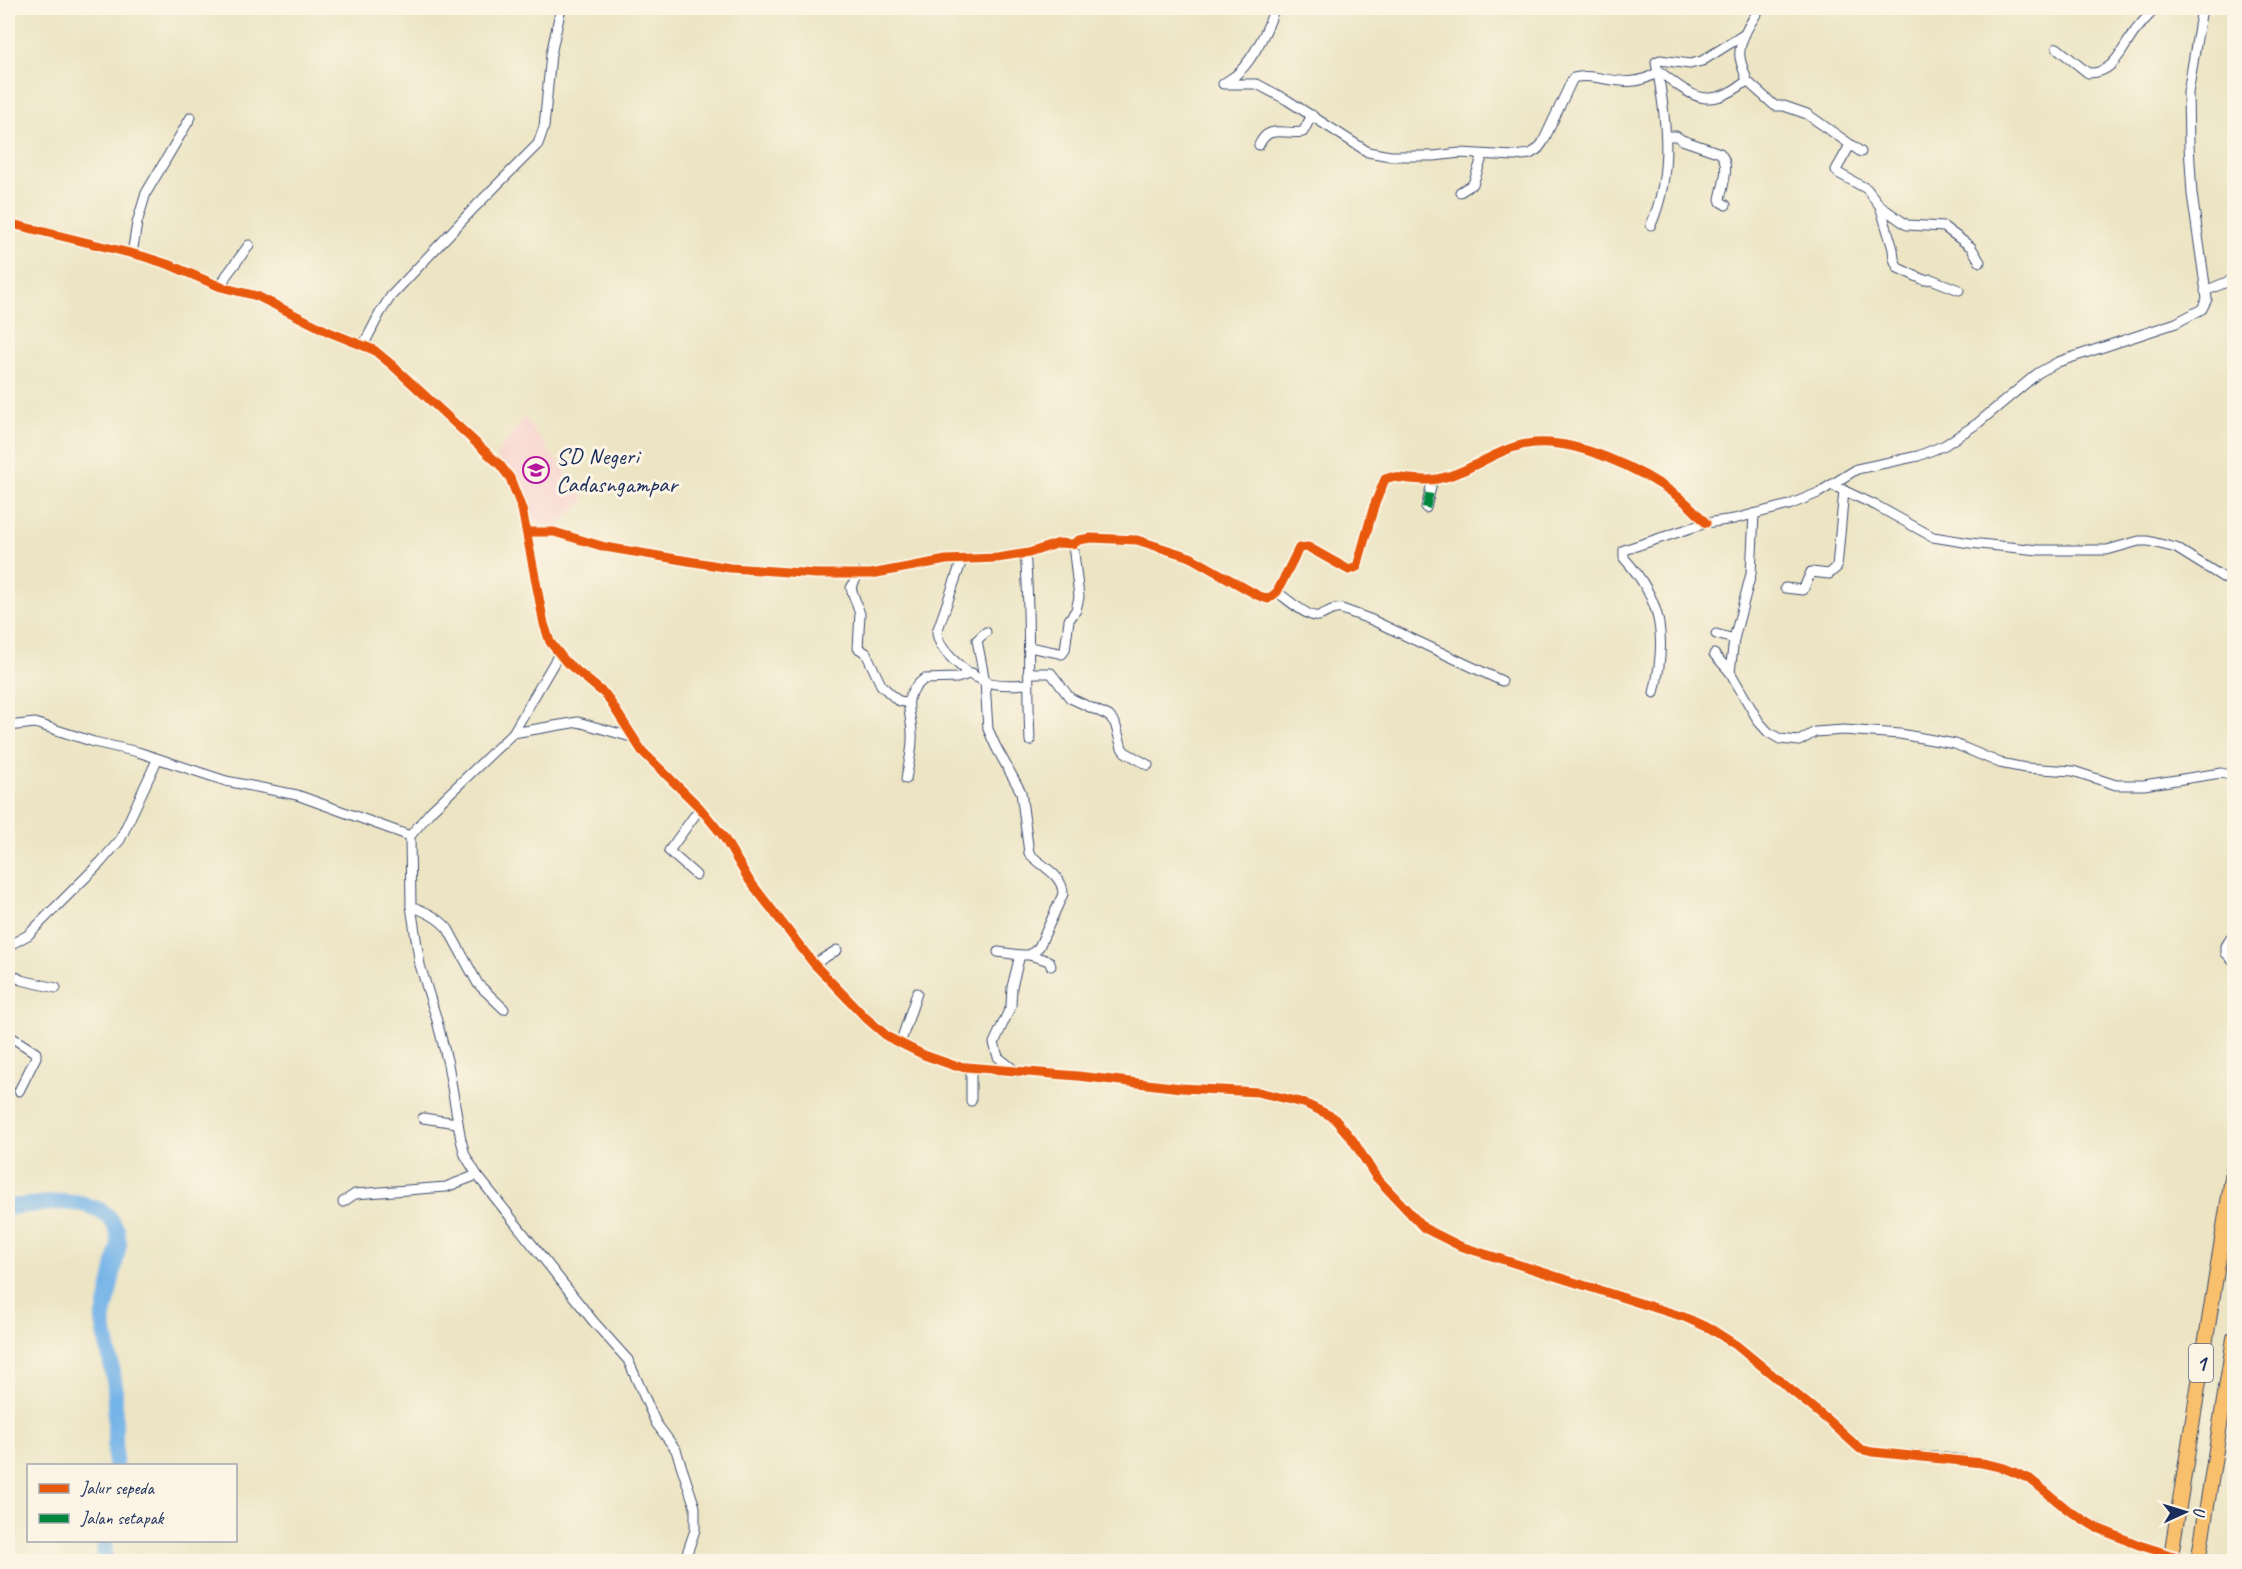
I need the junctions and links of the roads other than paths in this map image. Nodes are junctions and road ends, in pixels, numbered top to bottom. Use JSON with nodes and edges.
{"nodes":[{"id":1,"x":561,"y":8,"type":"edge"},
{"id":2,"x":1274,"y":8,"type":"edge"},
{"id":3,"x":1760,"y":8,"type":"edge"},
{"id":4,"x":2156,"y":8,"type":"edge"},
{"id":5,"x":2202,"y":8,"type":"edge"},
{"id":6,"x":1746,"y":33,"type":"junction"},
{"id":7,"x":2057,"y":48,"type":"dead end"},
{"id":8,"x":1245,"y":66,"type":"junction"},
{"id":9,"x":1659,"y":71,"type":"junction"},
{"id":10,"x":1747,"y":81,"type":"junction"},
{"id":11,"x":1257,"y":84,"type":"junction"},
{"id":12,"x":1312,"y":115,"type":"junction"},
{"id":13,"x":191,"y":117,"type":"dead end"},
{"id":14,"x":1666,"y":136,"type":"junction"},
{"id":15,"x":1259,"y":145,"type":"dead end"},
{"id":16,"x":1850,"y":146,"type":"junction"},
{"id":17,"x":1860,"y":152,"type":"dead end"},
{"id":18,"x":1483,"y":156,"type":"junction"},
{"id":19,"x":1460,"y":192,"type":"dead end"},
{"id":20,"x":1726,"y":205,"type":"dead end"},
{"id":21,"x":1880,"y":206,"type":"junction"},
{"id":22,"x":8,"y":222,"type":"edge"},
{"id":23,"x":1652,"y":225,"type":"dead end"},
{"id":24,"x":249,"y":245,"type":"dead end"},
{"id":25,"x":132,"y":254,"type":"junction"},
{"id":26,"x":1980,"y":262,"type":"dead end"},
{"id":27,"x":2235,"y":279,"type":"edge"},
{"id":28,"x":222,"y":287,"type":"junction"},
{"id":29,"x":1959,"y":290,"type":"dead end"},
{"id":30,"x":2205,"y":291,"type":"junction"},
{"id":31,"x":363,"y":346,"type":"junction"},
{"id":32,"x":1433,"y":479,"type":"junction"},
{"id":33,"x":1832,"y":485,"type":"junction"},
{"id":34,"x":1844,"y":490,"type":"junction"},
{"id":35,"x":1426,"y":508,"type":"dead end"},
{"id":36,"x":1754,"y":514,"type":"junction"},
{"id":37,"x":1707,"y":523,"type":"junction"},
{"id":38,"x":528,"y":532,"type":"junction"},
{"id":39,"x":1073,"y":544,"type":"junction"},
{"id":40,"x":1025,"y":553,"type":"junction"},
{"id":41,"x":962,"y":560,"type":"junction"},
{"id":42,"x":859,"y":573,"type":"junction"},
{"id":43,"x":2235,"y":584,"type":"edge"},
{"id":44,"x":1785,"y":588,"type":"dead end"},
{"id":45,"x":1277,"y":592,"type":"junction"},
{"id":46,"x":986,"y":632,"type":"dead end"},
{"id":47,"x":1716,"y":634,"type":"dead end"},
{"id":48,"x":1734,"y":639,"type":"junction"},
{"id":49,"x":1029,"y":647,"type":"junction"},
{"id":50,"x":559,"y":654,"type":"junction"},
{"id":51,"x":1714,"y":654,"type":"dead end"},
{"id":52,"x":1730,"y":672,"type":"junction"},
{"id":53,"x":1028,"y":673,"type":"junction"},
{"id":54,"x":972,"y":674,"type":"junction"},
{"id":55,"x":1502,"y":681,"type":"dead end"},
{"id":56,"x":985,"y":682,"type":"junction"},
{"id":57,"x":1027,"y":684,"type":"junction"},
{"id":58,"x":1654,"y":693,"type":"dead end"},
{"id":59,"x":907,"y":703,"type":"junction"},
{"id":60,"x":8,"y":726,"type":"edge"},
{"id":61,"x":513,"y":733,"type":"junction"},
{"id":62,"x":631,"y":737,"type":"junction"},
{"id":63,"x":1030,"y":741,"type":"dead end"},
{"id":64,"x":157,"y":760,"type":"junction"},
{"id":65,"x":1148,"y":765,"type":"dead end"},
{"id":66,"x":2235,"y":776,"type":"edge"},
{"id":67,"x":906,"y":779,"type":"dead end"},
{"id":68,"x":700,"y":808,"type":"junction"},
{"id":69,"x":410,"y":836,"type":"junction"},
{"id":70,"x":696,"y":875,"type":"dead end"},
{"id":71,"x":411,"y":906,"type":"junction"},
{"id":72,"x":2235,"y":933,"type":"edge"},
{"id":73,"x":8,"y":946,"type":"edge"},
{"id":74,"x":837,"y":950,"type":"dead end"},
{"id":75,"x":998,"y":952,"type":"dead end"},
{"id":76,"x":1025,"y":955,"type":"junction"},
{"id":77,"x":2235,"y":961,"type":"edge"},
{"id":78,"x":814,"y":964,"type":"junction"},
{"id":79,"x":1051,"y":966,"type":"dead end"},
{"id":80,"x":8,"y":972,"type":"edge"},
{"id":81,"x":56,"y":988,"type":"dead end"},
{"id":82,"x":916,"y":993,"type":"dead end"},
{"id":83,"x":504,"y":1009,"type":"dead end"},
{"id":84,"x":8,"y":1035,"type":"edge"},
{"id":85,"x":900,"y":1044,"type":"junction"},
{"id":86,"x":971,"y":1068,"type":"junction"},
{"id":87,"x":1017,"y":1071,"type":"junction"},
{"id":88,"x":19,"y":1091,"type":"dead end"},
{"id":89,"x":970,"y":1101,"type":"dead end"},
{"id":90,"x":423,"y":1118,"type":"dead end"},
{"id":91,"x":457,"y":1124,"type":"junction"},
{"id":92,"x":2235,"y":1165,"type":"edge"},
{"id":93,"x":477,"y":1175,"type":"junction"},
{"id":94,"x":343,"y":1202,"type":"dead end"},
{"id":95,"x":2235,"y":1338,"type":"edge"},
{"id":96,"x":684,"y":1562,"type":"edge"},
{"id":97,"x":2170,"y":1562,"type":"edge"},
{"id":98,"x":2193,"y":1562,"type":"edge"},
{"id":99,"x":2198,"y":1562,"type":"edge"}],
"edges":[{"from":1,"to":31,"type":"street"},
{"from":2,"to":8,"type":"street"},
{"from":3,"to":6,"type":"street"},
{"from":4,"to":7,"type":"street"},
{"from":5,"to":30,"type":"street"},
{"from":6,"to":9,"type":"street"},
{"from":6,"to":10,"type":"street"},
{"from":8,"to":11,"type":"street"},
{"from":8,"to":11,"type":"street"},
{"from":9,"to":10,"type":"street"},
{"from":9,"to":14,"type":"street"},
{"from":9,"to":18,"type":"street"},
{"from":10,"to":16,"type":"street"},
{"from":11,"to":12,"type":"street"},
{"from":12,"to":15,"type":"street"},
{"from":12,"to":18,"type":"street"},
{"from":13,"to":25,"type":"street"},
{"from":14,"to":20,"type":"street"},
{"from":14,"to":23,"type":"street"},
{"from":16,"to":17,"type":"street"},
{"from":16,"to":21,"type":"street"},
{"from":18,"to":19,"type":"street"},
{"from":21,"to":26,"type":"street"},
{"from":21,"to":29,"type":"street"},
{"from":22,"to":25,"type":"street"},
{"from":24,"to":28,"type":"street"},
{"from":25,"to":28,"type":"street"},
{"from":27,"to":30,"type":"street"},
{"from":28,"to":31,"type":"street"},
{"from":30,"to":33,"type":"street"},
{"from":31,"to":38,"type":"street"},
{"from":32,"to":35,"type":"street"},
{"from":32,"to":37,"type":"street"},
{"from":32,"to":45,"type":"street"},
{"from":33,"to":34,"type":"street"},
{"from":33,"to":36,"type":"street"},
{"from":34,"to":43,"type":"street"},
{"from":34,"to":44,"type":"street"},
{"from":36,"to":37,"type":"street"},
{"from":36,"to":48,"type":"street"},
{"from":37,"to":58,"type":"street"},
{"from":38,"to":42,"type":"street"},
{"from":38,"to":50,"type":"street"},
{"from":39,"to":40,"type":"street"},
{"from":39,"to":45,"type":"street"},
{"from":39,"to":49,"type":"street"},
{"from":40,"to":41,"type":"street"},
{"from":40,"to":49,"type":"street"},
{"from":41,"to":42,"type":"street"},
{"from":41,"to":54,"type":"street"},
{"from":42,"to":59,"type":"street"},
{"from":45,"to":55,"type":"street"},
{"from":46,"to":56,"type":"street"},
{"from":47,"to":48,"type":"street"},
{"from":48,"to":52,"type":"street"},
{"from":49,"to":53,"type":"street"},
{"from":50,"to":61,"type":"street"},
{"from":50,"to":62,"type":"street"},
{"from":51,"to":52,"type":"street"},
{"from":52,"to":66,"type":"street"},
{"from":53,"to":57,"type":"street"},
{"from":53,"to":65,"type":"street"},
{"from":54,"to":56,"type":"street"},
{"from":54,"to":59,"type":"street"},
{"from":56,"to":57,"type":"street"},
{"from":56,"to":76,"type":"street"},
{"from":57,"to":63,"type":"street"},
{"from":59,"to":67,"type":"street"},
{"from":60,"to":64,"type":"street"},
{"from":61,"to":62,"type":"street"},
{"from":61,"to":69,"type":"street"},
{"from":62,"to":68,"type":"street"},
{"from":64,"to":69,"type":"street"},
{"from":64,"to":73,"type":"street"},
{"from":68,"to":70,"type":"street"},
{"from":68,"to":78,"type":"street"},
{"from":69,"to":71,"type":"street"},
{"from":71,"to":83,"type":"street"},
{"from":71,"to":91,"type":"street"},
{"from":72,"to":77,"type":"street"},
{"from":74,"to":78,"type":"street"},
{"from":75,"to":76,"type":"street"},
{"from":76,"to":79,"type":"street"},
{"from":76,"to":87,"type":"street"},
{"from":78,"to":85,"type":"street"},
{"from":80,"to":81,"type":"street"},
{"from":82,"to":85,"type":"street"},
{"from":84,"to":88,"type":"street"},
{"from":85,"to":86,"type":"street"},
{"from":86,"to":87,"type":"street"},
{"from":86,"to":89,"type":"street"},
{"from":87,"to":98,"type":"street","bridge":true},
{"from":90,"to":91,"type":"street"},
{"from":91,"to":93,"type":"street"},
{"from":92,"to":97,"type":"highway","number":"1"},
{"from":93,"to":94,"type":"street"},
{"from":93,"to":96,"type":"street"},
{"from":95,"to":99,"type":"highway","number":"1"}]}
